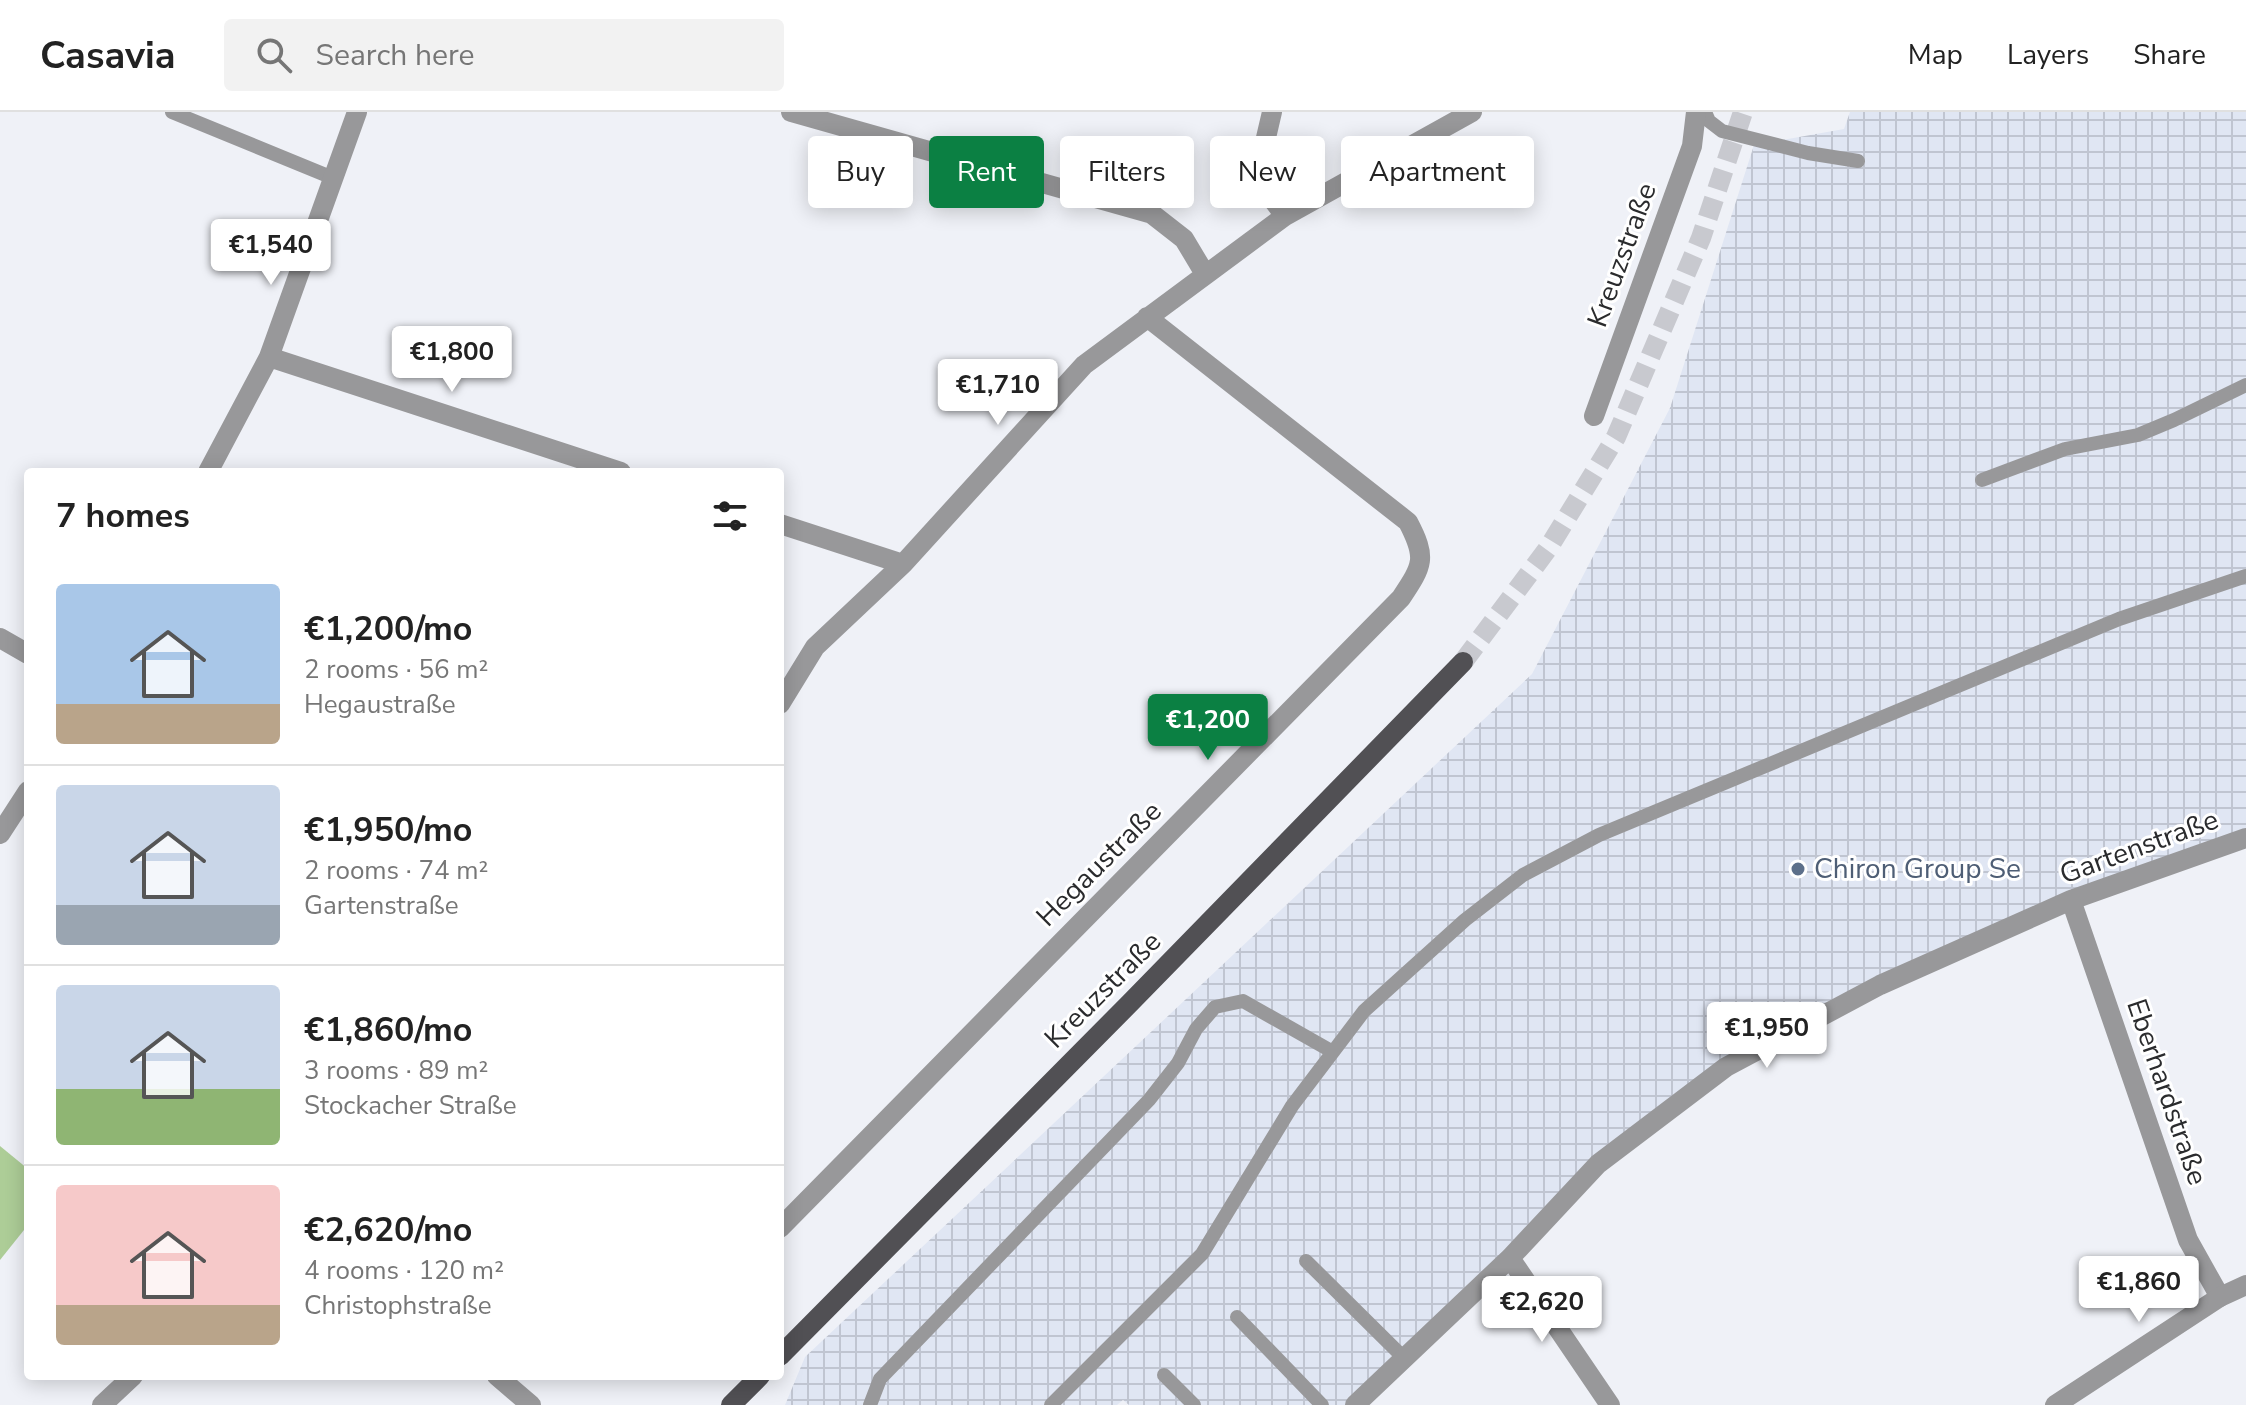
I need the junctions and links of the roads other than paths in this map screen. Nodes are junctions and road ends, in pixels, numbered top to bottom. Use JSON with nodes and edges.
{"nodes":[{"id":1,"x":172,"y":112,"type":"edge"},
{"id":2,"x":357,"y":112,"type":"edge"},
{"id":3,"x":791,"y":112,"type":"edge"},
{"id":4,"x":1272,"y":112,"type":"edge"},
{"id":5,"x":1472,"y":112,"type":"edge"},
{"id":6,"x":1696,"y":112,"type":"edge"},
{"id":7,"x":1705,"y":112,"type":"edge"},
{"id":8,"x":1858,"y":161,"type":"dead end"},
{"id":9,"x":333,"y":178,"type":"junction"},
{"id":10,"x":1285,"y":216,"type":"junction"},
{"id":11,"x":1205,"y":274,"type":"junction"},
{"id":12,"x":1147,"y":317,"type":"junction"},
{"id":13,"x":269,"y":357,"type":"junction"},
{"id":14,"x":2246,"y":385,"type":"edge"},
{"id":15,"x":1594,"y":416,"type":"dead end"},
{"id":16,"x":210,"y":468,"type":"edge"},
{"id":17,"x":609,"y":468,"type":"edge"},
{"id":18,"x":1982,"y":480,"type":"dead end"},
{"id":19,"x":784,"y":525,"type":"edge"},
{"id":20,"x":903,"y":564,"type":"junction"},
{"id":21,"x":2246,"y":576,"type":"edge"},
{"id":22,"x":0,"y":638,"type":"edge"},
{"id":23,"x":24,"y":652,"type":"edge"},
{"id":24,"x":1463,"y":662,"type":"tunnel mouth"},
{"id":25,"x":784,"y":697,"type":"edge"},
{"id":26,"x":24,"y":797,"type":"edge"},
{"id":27,"x":0,"y":834,"type":"edge"},
{"id":28,"x":2246,"y":838,"type":"edge"},
{"id":29,"x":2071,"y":900,"type":"junction"},
{"id":30,"x":1333,"y":1052,"type":"junction"},
{"id":31,"x":784,"y":1224,"type":"edge"},
{"id":32,"x":1510,"y":1258,"type":"junction"},
{"id":33,"x":1306,"y":1261,"type":"dead end"},
{"id":34,"x":2246,"y":1285,"type":"edge"},
{"id":35,"x":2220,"y":1297,"type":"junction"},
{"id":36,"x":1237,"y":1317,"type":"dead end"},
{"id":37,"x":784,"y":1352,"type":"edge"},
{"id":38,"x":1404,"y":1358,"type":"junction"},
{"id":39,"x":1164,"y":1375,"type":"dead end"},
{"id":40,"x":129,"y":1380,"type":"edge"},
{"id":41,"x":502,"y":1380,"type":"edge"},
{"id":42,"x":756,"y":1380,"type":"edge"},
{"id":43,"x":736,"y":1403,"type":"edge"},
{"id":44,"x":102,"y":1405,"type":"edge"},
{"id":45,"x":531,"y":1405,"type":"edge"},
{"id":46,"x":870,"y":1405,"type":"edge"},
{"id":47,"x":1051,"y":1405,"type":"edge"},
{"id":48,"x":1194,"y":1405,"type":"edge"},
{"id":49,"x":1322,"y":1405,"type":"edge"},
{"id":50,"x":1355,"y":1405,"type":"edge"},
{"id":51,"x":1610,"y":1405,"type":"edge"},
{"id":52,"x":2055,"y":1405,"type":"edge"}],
"edges":[{"from":1,"to":9,"type":"lane"},
{"from":2,"to":9,"type":"street"},
{"from":3,"to":11,"type":"street"},
{"from":4,"to":10,"type":"street"},
{"from":5,"to":10,"type":"street"},
{"from":6,"to":15,"type":"street","name":"Kreuzstraße"},
{"from":7,"to":8,"type":"lane"},
{"from":9,"to":13,"type":"street"},
{"from":10,"to":11,"type":"street"},
{"from":11,"to":12,"type":"street"},
{"from":12,"to":20,"type":"street"},
{"from":12,"to":31,"type":"street","name":"Hegaustraße"},
{"from":13,"to":16,"type":"street"},
{"from":13,"to":17,"type":"street"},
{"from":14,"to":18,"type":"lane"},
{"from":19,"to":20,"type":"street"},
{"from":20,"to":25,"type":"street"},
{"from":21,"to":30,"type":"lane"},
{"from":22,"to":23,"type":"street"},
{"from":24,"to":37,"type":"main road","name":"Kreuzstraße"},
{"from":26,"to":27,"type":"street"},
{"from":28,"to":29,"type":"street","name":"Gartenstraße"},
{"from":29,"to":32,"type":"street","name":"Gartenstraße"},
{"from":29,"to":35,"type":"street","name":"Eberhardstraße"},
{"from":30,"to":46,"type":"lane"},
{"from":30,"to":47,"type":"lane"},
{"from":32,"to":38,"type":"street","name":"Gartenstraße"},
{"from":32,"to":51,"type":"street"},
{"from":33,"to":38,"type":"lane"},
{"from":34,"to":35,"type":"street"},
{"from":35,"to":52,"type":"street"},
{"from":36,"to":49,"type":"lane"},
{"from":38,"to":50,"type":"street","name":"Gartenstraße"},
{"from":39,"to":48,"type":"lane"},
{"from":40,"to":44,"type":"street"},
{"from":41,"to":45,"type":"street"},
{"from":42,"to":43,"type":"main road"}]}
